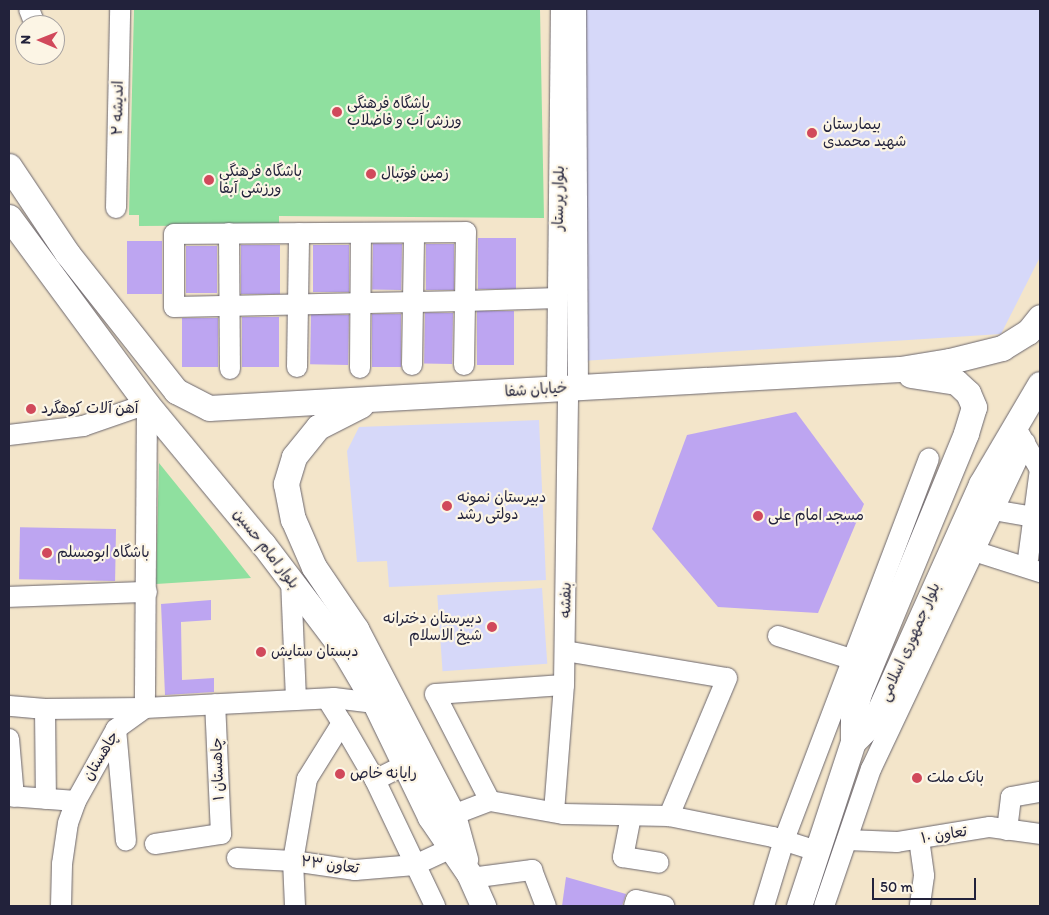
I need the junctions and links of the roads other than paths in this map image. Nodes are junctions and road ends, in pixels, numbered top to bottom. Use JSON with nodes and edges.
{"nodes":[{"id":1,"x":120,"y":9,"type":"edge"},
{"id":2,"x":568,"y":11,"type":"edge"},
{"id":3,"x":9,"y":166,"type":"edge"},
{"id":4,"x":116,"y":208,"type":"dead end"},
{"id":5,"x":9,"y":217,"type":"edge"},
{"id":6,"x":414,"y":232,"type":"junction"},
{"id":7,"x":299,"y":233,"type":"junction"},
{"id":8,"x":362,"y":233,"type":"junction"},
{"id":9,"x":229,"y":234,"type":"junction"},
{"id":10,"x":558,"y":298,"type":"junction"},
{"id":11,"x":465,"y":301,"type":"junction"},
{"id":12,"x":414,"y":302,"type":"junction"},
{"id":13,"x":361,"y":303,"type":"junction"},
{"id":14,"x":298,"y":304,"type":"junction"},
{"id":15,"x":230,"y":306,"type":"junction"},
{"id":16,"x":1040,"y":318,"type":"edge"},
{"id":17,"x":412,"y":365,"type":"dead end"},
{"id":18,"x":464,"y":365,"type":"dead end"},
{"id":19,"x":297,"y":367,"type":"dead end"},
{"id":20,"x":360,"y":368,"type":"dead end"},
{"id":21,"x":230,"y":369,"type":"dead end"},
{"id":22,"x":900,"y":369,"type":"junction"},
{"id":23,"x":1040,"y":384,"type":"edge"},
{"id":24,"x":568,"y":388,"type":"junction"},
{"id":25,"x":370,"y":401,"type":"junction"},
{"id":26,"x":147,"y":404,"type":"junction"},
{"id":27,"x":1040,"y":416,"type":"edge"},
{"id":28,"x":9,"y":435,"type":"edge"},
{"id":29,"x":1020,"y":435,"type":"junction"},
{"id":30,"x":929,"y":460,"type":"dead end"},
{"id":31,"x":993,"y":510,"type":"junction"},
{"id":32,"x":1038,"y":517,"type":"edge"},
{"id":33,"x":974,"y":551,"type":"junction"},
{"id":34,"x":1034,"y":570,"type":"edge"},
{"id":35,"x":291,"y":580,"type":"junction"},
{"id":36,"x":148,"y":592,"type":"junction"},
{"id":37,"x":9,"y":597,"type":"edge"},
{"id":38,"x":778,"y":636,"type":"dead end"},
{"id":39,"x":565,"y":651,"type":"junction"},
{"id":40,"x":851,"y":659,"type":"junction"},
{"id":41,"x":564,"y":686,"type":"junction"},
{"id":42,"x":850,"y":690,"type":"junction"},
{"id":43,"x":327,"y":699,"type":"junction"},
{"id":44,"x":296,"y":700,"type":"junction"},
{"id":45,"x":375,"y":703,"type":"junction"},
{"id":46,"x":216,"y":704,"type":"junction"},
{"id":47,"x":9,"y":706,"type":"edge"},
{"id":48,"x":144,"y":708,"type":"junction"},
{"id":49,"x":45,"y":709,"type":"junction"},
{"id":50,"x":342,"y":723,"type":"junction"},
{"id":51,"x":116,"y":729,"type":"junction"},
{"id":52,"x":9,"y":739,"type":"edge"},
{"id":53,"x":853,"y":742,"type":"junction"},
{"id":54,"x":405,"y":765,"type":"junction"},
{"id":55,"x":375,"y":780,"type":"junction"},
{"id":56,"x":1040,"y":792,"type":"edge"},
{"id":57,"x":11,"y":797,"type":"edge"},
{"id":58,"x":46,"y":799,"type":"junction"},
{"id":59,"x":76,"y":801,"type":"junction"},
{"id":60,"x":490,"y":801,"type":"junction"},
{"id":61,"x":554,"y":812,"type":"junction"},
{"id":62,"x":453,"y":815,"type":"junction"},
{"id":63,"x":631,"y":816,"type":"junction"},
{"id":64,"x":669,"y":816,"type":"junction"},
{"id":65,"x":1007,"y":830,"type":"junction"},
{"id":66,"x":1040,"y":834,"type":"edge"},
{"id":67,"x":919,"y":839,"type":"junction"},
{"id":68,"x":784,"y":840,"type":"junction"},
{"id":69,"x":847,"y":840,"type":"junction"},
{"id":70,"x":126,"y":841,"type":"dead end"},
{"id":71,"x":155,"y":844,"type":"dead end"},
{"id":72,"x":450,"y":849,"type":"junction"},
{"id":73,"x":817,"y":851,"type":"junction"},
{"id":74,"x":237,"y":858,"type":"dead end"},
{"id":75,"x":293,"y":861,"type":"junction"},
{"id":76,"x":659,"y":863,"type":"dead end"},
{"id":77,"x":415,"y":864,"type":"junction"},
{"id":78,"x":470,"y":876,"type":"junction"},
{"id":79,"x":635,"y":903,"type":"edge"},
{"id":80,"x":61,"y":906,"type":"edge"},
{"id":81,"x":295,"y":906,"type":"edge"},
{"id":82,"x":436,"y":906,"type":"edge"},
{"id":83,"x":483,"y":906,"type":"edge"},
{"id":84,"x":546,"y":906,"type":"edge"},
{"id":85,"x":664,"y":906,"type":"edge"},
{"id":86,"x":764,"y":906,"type":"edge"},
{"id":87,"x":799,"y":906,"type":"edge"},
{"id":88,"x":824,"y":906,"type":"edge"},
{"id":89,"x":920,"y":906,"type":"edge"}],
"edges":[{"from":1,"to":4,"type":"street","name":"اندیشه ۲"},
{"from":2,"to":10,"type":"street","name":"بلوار پرستار"},
{"from":2,"to":24,"type":"street","name":"بلوار پرستار"},
{"from":3,"to":25,"type":"main road","name":"خیابان شفا"},
{"from":5,"to":26,"type":"main road","name":"بلوار امام حسین"},
{"from":6,"to":8,"type":"street"},
{"from":6,"to":11,"type":"street"},
{"from":6,"to":12,"type":"street"},
{"from":7,"to":8,"type":"street"},
{"from":7,"to":9,"type":"street"},
{"from":7,"to":14,"type":"street"},
{"from":8,"to":13,"type":"street"},
{"from":9,"to":15,"type":"street"},
{"from":9,"to":15,"type":"street"},
{"from":10,"to":11,"type":"street"},
{"from":10,"to":24,"type":"street","name":"بلوار پرستار"},
{"from":11,"to":12,"type":"street"},
{"from":11,"to":18,"type":"street"},
{"from":12,"to":13,"type":"street"},
{"from":12,"to":17,"type":"street"},
{"from":13,"to":14,"type":"street"},
{"from":13,"to":20,"type":"street"},
{"from":14,"to":15,"type":"street"},
{"from":14,"to":19,"type":"street"},
{"from":15,"to":21,"type":"street"},
{"from":16,"to":22,"type":"main road"},
{"from":22,"to":24,"type":"main road","name":"خیابان شفا"},
{"from":22,"to":42,"type":"main road"},
{"from":23,"to":29,"type":"main road","name":"بلوار جمهوری اسلامی"},
{"from":24,"to":25,"type":"main road","name":"خیابان شفا"},
{"from":24,"to":39,"type":"street","name":"بنفشه"},
{"from":25,"to":62,"type":"main road"},
{"from":26,"to":28,"type":"street"},
{"from":26,"to":35,"type":"main road","name":"بلوار امام حسین"},
{"from":26,"to":36,"type":"street"},
{"from":27,"to":29,"type":"main road"},
{"from":29,"to":31,"type":"street"},
{"from":29,"to":32,"type":"street"},
{"from":29,"to":53,"type":"main road","name":"بلوار جمهوری اسلامی"},
{"from":30,"to":40,"type":"street"},
{"from":31,"to":32,"type":"street"},
{"from":31,"to":33,"type":"street"},
{"from":32,"to":34,"type":"street"},
{"from":33,"to":34,"type":"street"},
{"from":33,"to":69,"type":"street"},
{"from":35,"to":44,"type":"street"},
{"from":35,"to":45,"type":"main road","name":"بلوار امام حسین"},
{"from":36,"to":37,"type":"street"},
{"from":36,"to":48,"type":"street"},
{"from":38,"to":40,"type":"street"},
{"from":39,"to":41,"type":"street","name":"بنفشه"},
{"from":39,"to":64,"type":"street"},
{"from":40,"to":42,"type":"street"},
{"from":41,"to":60,"type":"street"},
{"from":41,"to":61,"type":"street","name":"بنفشه"},
{"from":42,"to":53,"type":"main road"},
{"from":42,"to":68,"type":"street"},
{"from":43,"to":44,"type":"street"},
{"from":43,"to":45,"type":"street"},
{"from":43,"to":50,"type":"street"},
{"from":44,"to":46,"type":"street"},
{"from":45,"to":54,"type":"main road","name":"بلوار امام حسین"},
{"from":46,"to":48,"type":"street"},
{"from":46,"to":71,"type":"street","name":"چاهستان ۱"},
{"from":47,"to":49,"type":"street"},
{"from":48,"to":49,"type":"street"},
{"from":48,"to":51,"type":"street","name":"چاهستان"},
{"from":49,"to":58,"type":"street"},
{"from":50,"to":55,"type":"street"},
{"from":50,"to":75,"type":"street"},
{"from":51,"to":59,"type":"street","name":"چاهستان"},
{"from":51,"to":70,"type":"street"},
{"from":52,"to":57,"type":"street"},
{"from":53,"to":73,"type":"main road","name":"بلوار جمهوری اسلامی"},
{"from":54,"to":55,"type":"street"},
{"from":54,"to":72,"type":"main road","name":"بلوار امام حسین"},
{"from":55,"to":77,"type":"street"},
{"from":56,"to":65,"type":"street"},
{"from":57,"to":58,"type":"street"},
{"from":58,"to":59,"type":"street"},
{"from":59,"to":80,"type":"street","name":"چاهستان"},
{"from":60,"to":61,"type":"street"},
{"from":60,"to":62,"type":"street"},
{"from":61,"to":63,"type":"street"},
{"from":62,"to":78,"type":"main road"},
{"from":63,"to":64,"type":"street"},
{"from":63,"to":76,"type":"street"},
{"from":64,"to":68,"type":"street"},
{"from":65,"to":66,"type":"street","name":"تعاون ۱۰"},
{"from":65,"to":67,"type":"street","name":"تعاون ۱۰"},
{"from":67,"to":69,"type":"street","name":"تعاون ۱۰"},
{"from":67,"to":89,"type":"street"},
{"from":68,"to":73,"type":"street"},
{"from":68,"to":86,"type":"street"},
{"from":69,"to":88,"type":"street"},
{"from":72,"to":77,"type":"street","name":"تعاون ۲۳"},
{"from":72,"to":78,"type":"main road","name":"بلوار امام حسین"},
{"from":73,"to":87,"type":"main road","name":"بلوار جمهوری اسلامی"},
{"from":74,"to":75,"type":"street","name":"تعاون ۲۳"},
{"from":75,"to":77,"type":"street","name":"تعاون ۲۳"},
{"from":75,"to":81,"type":"street"},
{"from":77,"to":82,"type":"street"},
{"from":78,"to":83,"type":"main road","name":"بلوار امام حسین"},
{"from":78,"to":84,"type":"street"},
{"from":79,"to":85,"type":"street"}]}
